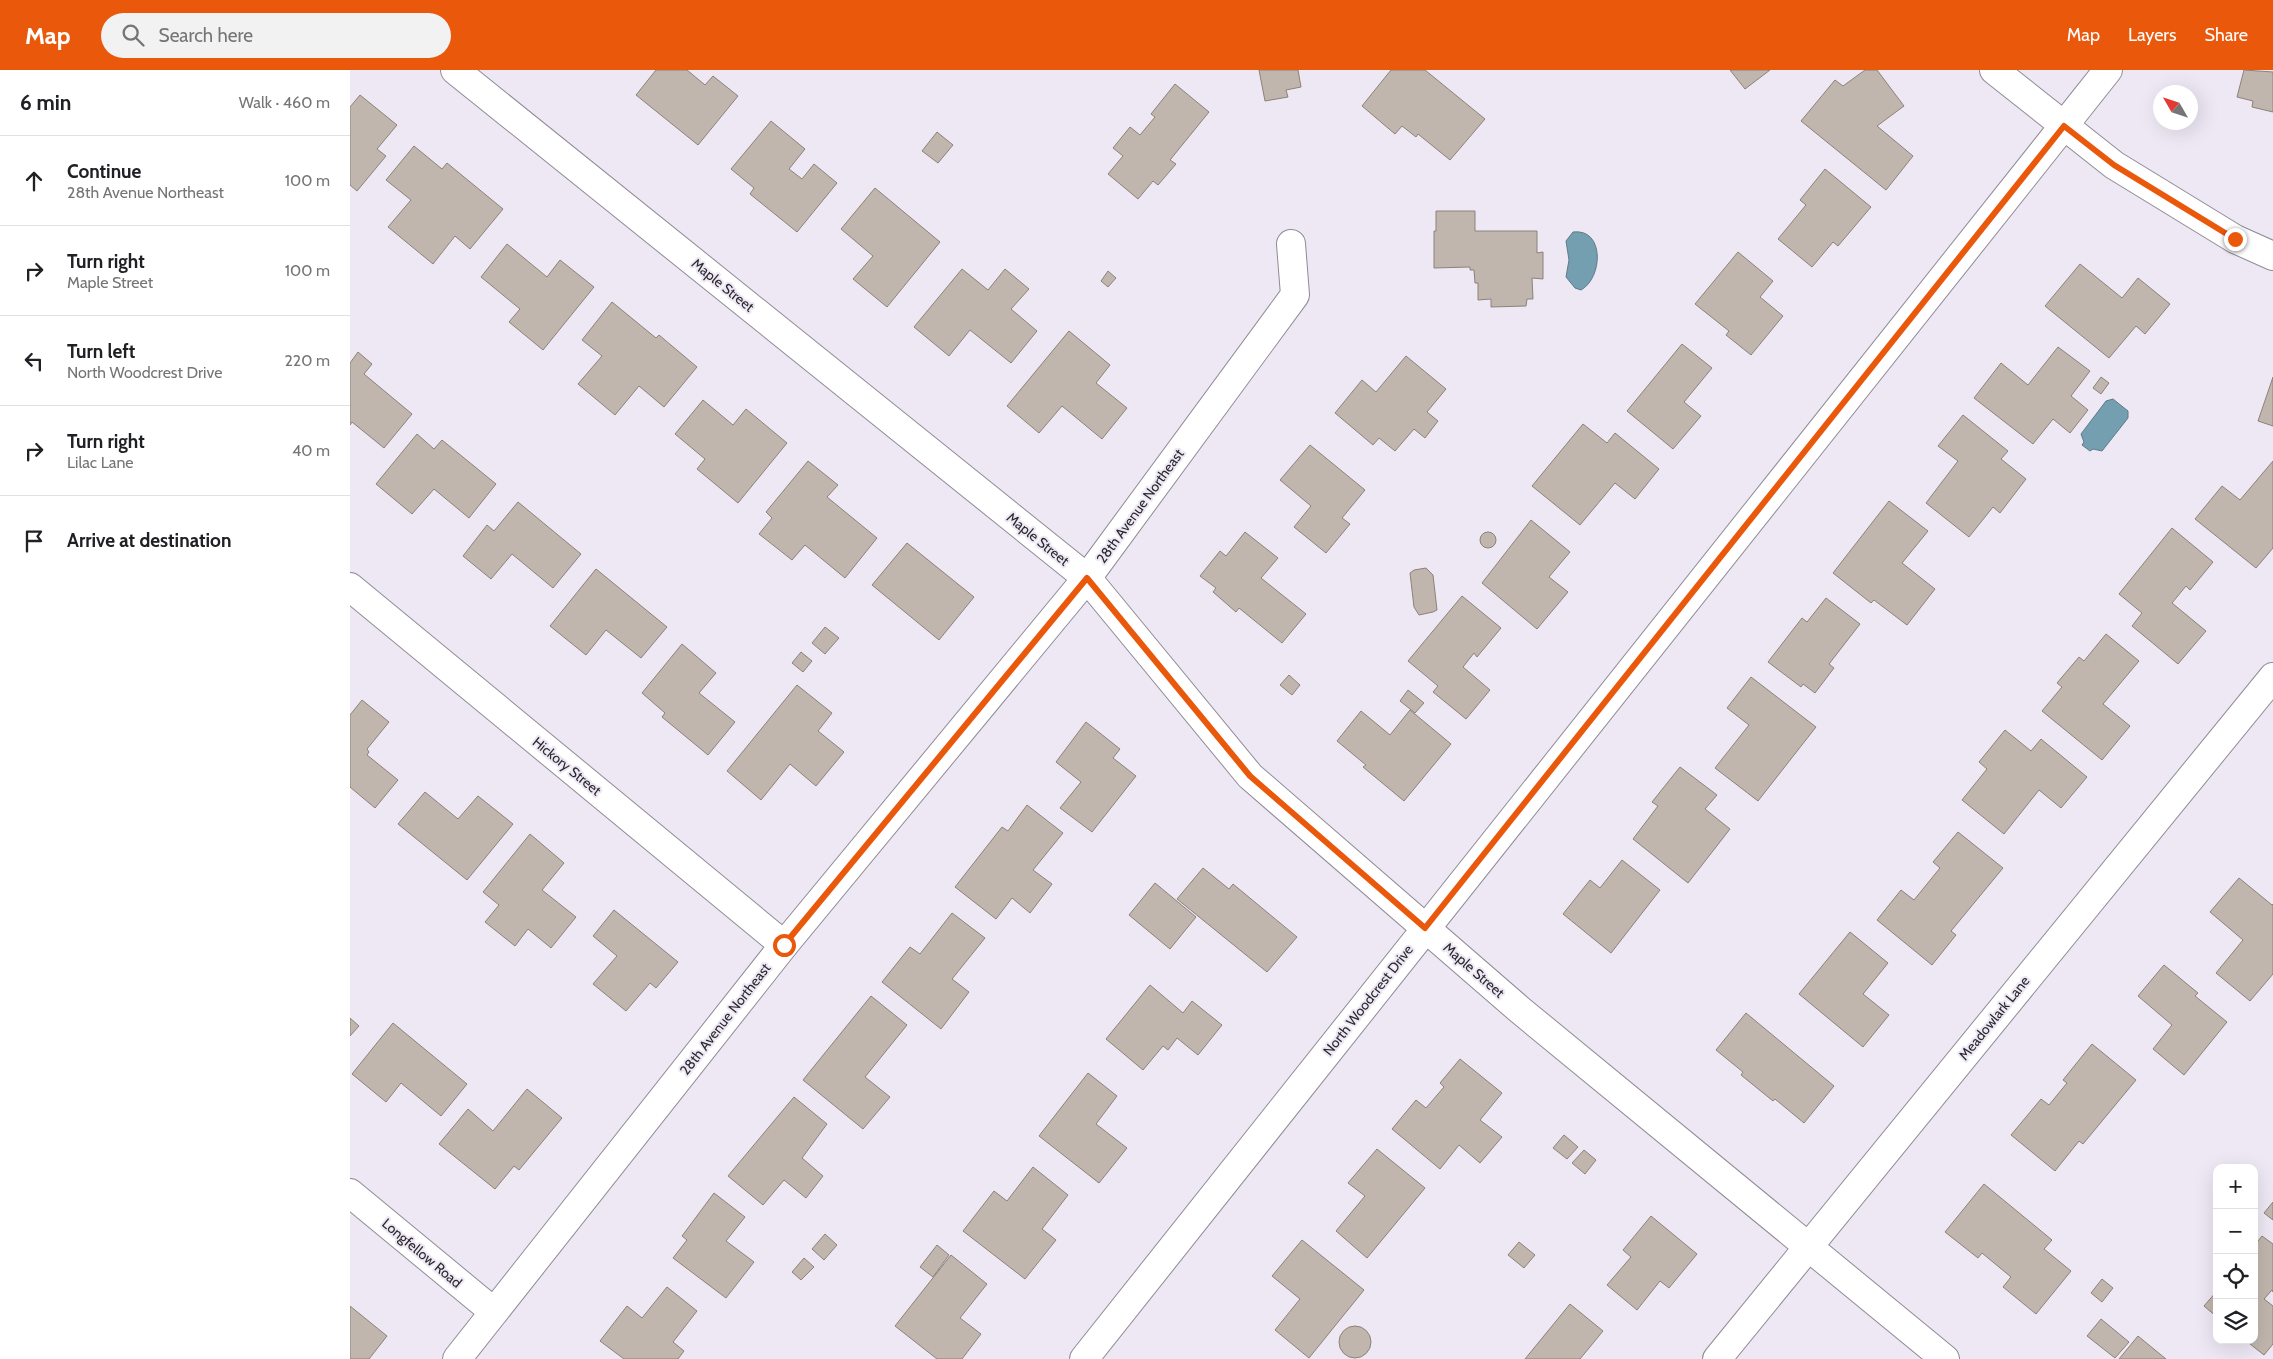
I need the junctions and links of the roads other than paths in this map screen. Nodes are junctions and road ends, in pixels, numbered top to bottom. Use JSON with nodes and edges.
{"nodes":[{"id":1,"x":455,"y":70,"type":"edge"},
{"id":2,"x":1994,"y":70,"type":"edge"},
{"id":3,"x":2108,"y":70,"type":"edge"},
{"id":4,"x":2064,"y":126,"type":"junction"},
{"id":5,"x":1291,"y":244,"type":"dead end"},
{"id":6,"x":2273,"y":256,"type":"edge"},
{"id":7,"x":1087,"y":578,"type":"junction"},
{"id":8,"x":350,"y":587,"type":"edge"},
{"id":9,"x":2273,"y":677,"type":"edge"},
{"id":10,"x":1425,"y":928,"type":"junction"},
{"id":11,"x":784,"y":945,"type":"junction"},
{"id":12,"x":350,"y":1193,"type":"edge"},
{"id":13,"x":1808,"y":1246,"type":"junction"},
{"id":14,"x":494,"y":1312,"type":"junction"},
{"id":15,"x":457,"y":1359,"type":"edge"},
{"id":16,"x":1084,"y":1359,"type":"edge"},
{"id":17,"x":1717,"y":1359,"type":"edge"},
{"id":18,"x":1945,"y":1359,"type":"edge"}],
"edges":[{"from":1,"to":7,"type":"street","name":"Maple Street"},
{"from":2,"to":4,"type":"street"},
{"from":3,"to":4,"type":"street","name":"North Woodcrest Drive"},
{"from":4,"to":6,"type":"street"},
{"from":4,"to":10,"type":"street","name":"North Woodcrest Drive"},
{"from":5,"to":7,"type":"street","name":"28th Avenue Northeast"},
{"from":7,"to":10,"type":"street","name":"Maple Street"},
{"from":7,"to":11,"type":"street","name":"28th Avenue Northeast"},
{"from":8,"to":11,"type":"street","name":"Hickory Street"},
{"from":9,"to":13,"type":"street","name":"Meadowlark Lane"},
{"from":10,"to":13,"type":"street","name":"Maple Street"},
{"from":10,"to":16,"type":"street","name":"North Woodcrest Drive"},
{"from":11,"to":14,"type":"street","name":"28th Avenue Northeast"},
{"from":12,"to":14,"type":"street","name":"Longfellow Road"},
{"from":13,"to":17,"type":"street","name":"Meadowlark Lane"},
{"from":13,"to":18,"type":"street","name":"Maple Street"},
{"from":14,"to":15,"type":"street","name":"28th Avenue Northeast"}]}
